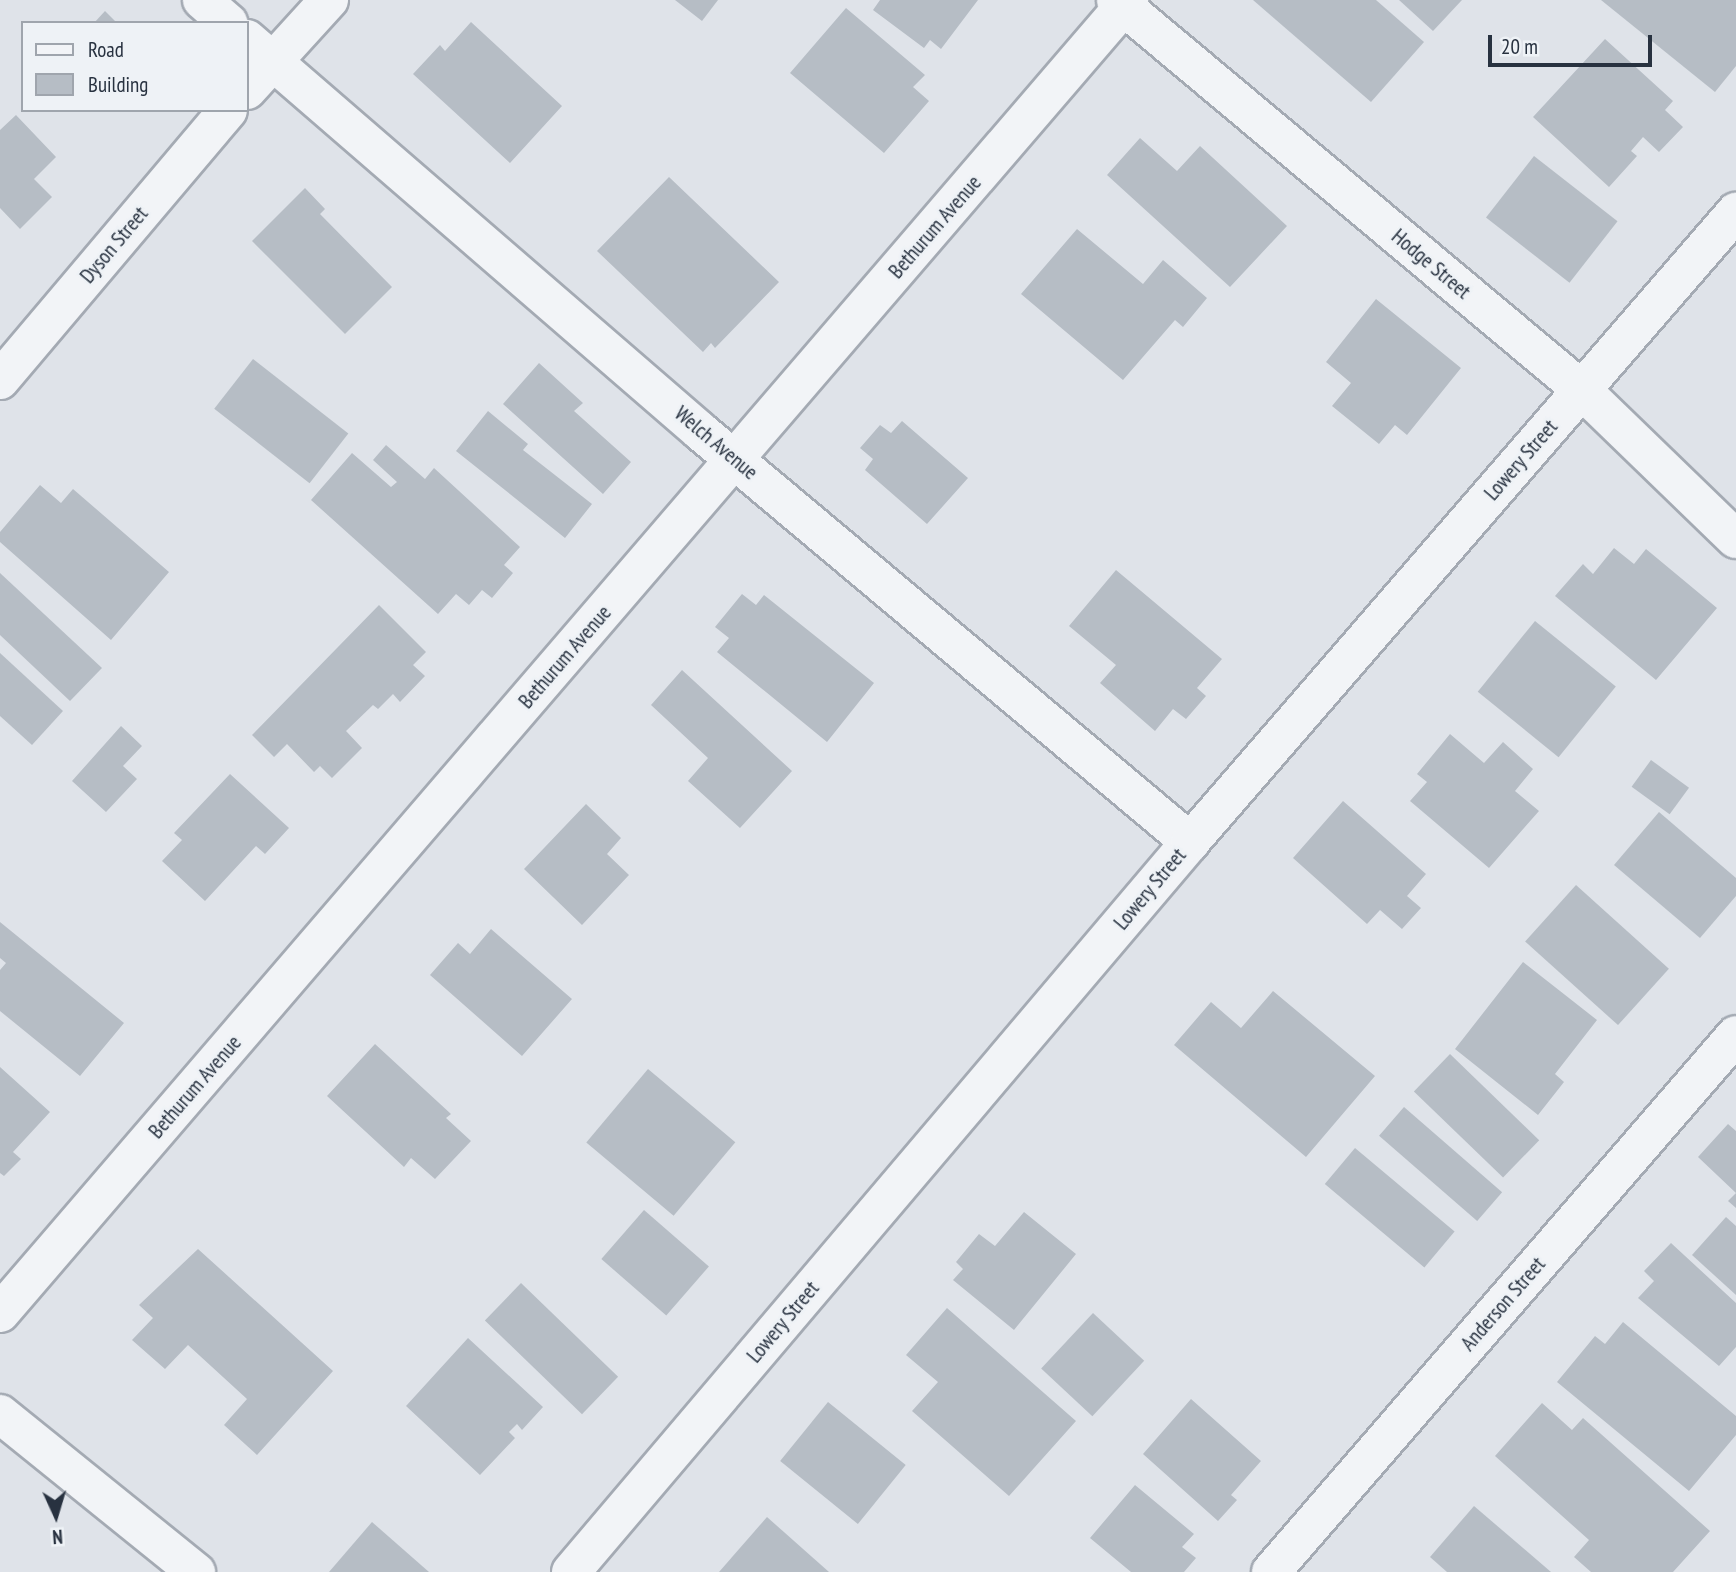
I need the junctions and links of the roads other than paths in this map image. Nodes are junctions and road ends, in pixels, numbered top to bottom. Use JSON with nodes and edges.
{"nodes":[{"id":1,"x":202,"y":0,"type":"edge"},
{"id":2,"x":329,"y":0,"type":"edge"},
{"id":3,"x":1123,"y":2,"type":"edge"},
{"id":4,"x":226,"y":21,"type":"edge"},
{"id":5,"x":260,"y":50,"type":"edge"},
{"id":6,"x":248,"y":86,"type":"edge"},
{"id":7,"x":226,"y":112,"type":"edge"},
{"id":8,"x":1736,"y":212,"type":"edge"},
{"id":9,"x":0,"y":380,"type":"edge"},
{"id":10,"x":1582,"y":390,"type":"junction"},
{"id":11,"x":735,"y":460,"type":"junction"},
{"id":12,"x":1736,"y":540,"type":"edge"},
{"id":13,"x":1190,"y":842,"type":"junction"},
{"id":14,"x":1736,"y":1035,"type":"edge"},
{"id":15,"x":0,"y":1313,"type":"edge"},
{"id":16,"x":0,"y":1414,"type":"edge"},
{"id":17,"x":196,"y":1572,"type":"edge"},
{"id":18,"x":571,"y":1572,"type":"edge"},
{"id":19,"x":1270,"y":1572,"type":"edge"}],
"edges":[{"from":1,"to":4,"type":"street"},
{"from":2,"to":5,"type":"street"},
{"from":3,"to":10,"type":"street","name":"Hodge Street"},
{"from":3,"to":11,"type":"street","name":"Bethurum Avenue"},
{"from":5,"to":6,"type":"street"},
{"from":5,"to":11,"type":"street","name":"Welch Avenue"},
{"from":7,"to":9,"type":"street","name":"Dyson Street"},
{"from":8,"to":10,"type":"street","name":"Lowery Street"},
{"from":10,"to":12,"type":"street","name":"Hodge Street"},
{"from":10,"to":13,"type":"street","name":"Lowery Street"},
{"from":11,"to":13,"type":"street","name":"Welch Avenue"},
{"from":11,"to":15,"type":"street","name":"Bethurum Avenue"},
{"from":13,"to":18,"type":"street","name":"Lowery Street"},
{"from":14,"to":19,"type":"street","name":"Anderson Street"},
{"from":16,"to":17,"type":"street"}]}
